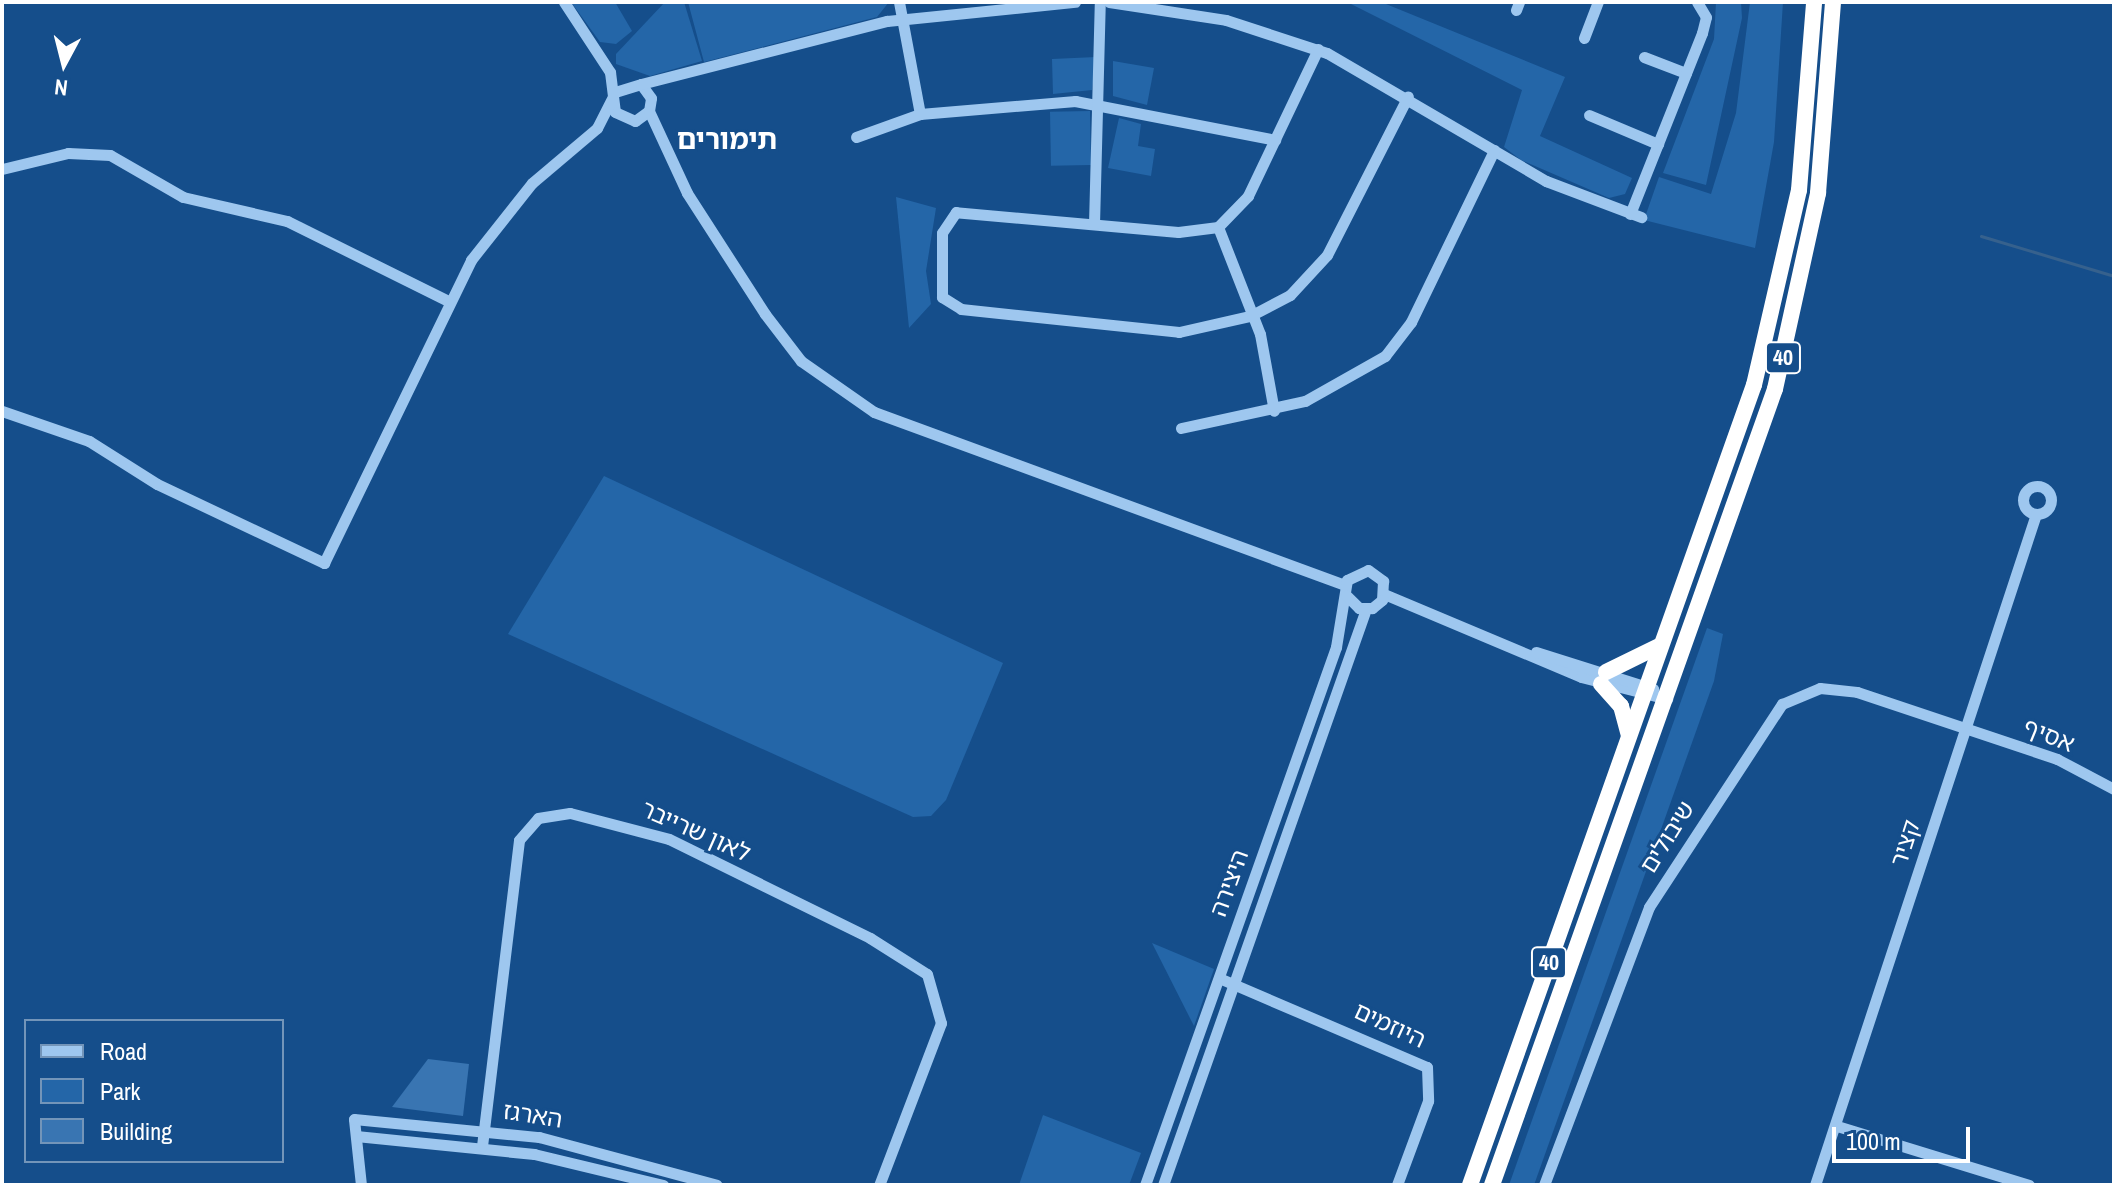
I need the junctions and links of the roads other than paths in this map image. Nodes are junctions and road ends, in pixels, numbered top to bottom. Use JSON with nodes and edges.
{"nodes":[{"id":1,"x":564,"y":2,"type":"edge"},
{"id":2,"x":899,"y":2,"type":"edge"},
{"id":3,"x":1075,"y":2,"type":"edge"},
{"id":4,"x":1100,"y":2,"type":"edge"},
{"id":5,"x":1109,"y":2,"type":"edge"},
{"id":6,"x":1598,"y":2,"type":"edge"},
{"id":7,"x":1697,"y":2,"type":"edge"},
{"id":8,"x":1814,"y":2,"type":"edge"},
{"id":9,"x":1833,"y":2,"type":"edge"},
{"id":10,"x":901,"y":19,"type":"junction"},
{"id":11,"x":1584,"y":38,"type":"dead end"},
{"id":12,"x":1318,"y":49,"type":"junction"},
{"id":13,"x":1644,"y":57,"type":"dead end"},
{"id":14,"x":604,"y":61,"type":"junction"},
{"id":15,"x":1686,"y":73,"type":"junction"},
{"id":16,"x":636,"y":83,"type":"junction"},
{"id":17,"x":668,"y":83,"type":"junction"},
{"id":18,"x":613,"y":95,"type":"junction"},
{"id":19,"x":1408,"y":96,"type":"junction"},
{"id":20,"x":1101,"y":102,"type":"junction"},
{"id":21,"x":650,"y":108,"type":"junction"},
{"id":22,"x":920,"y":114,"type":"junction"},
{"id":23,"x":1589,"y":115,"type":"dead end"},
{"id":24,"x":629,"y":121,"type":"junction"},
{"id":25,"x":597,"y":128,"type":"junction"},
{"id":26,"x":856,"y":137,"type":"dead end"},
{"id":27,"x":658,"y":140,"type":"junction"},
{"id":28,"x":1275,"y":140,"type":"junction"},
{"id":29,"x":1658,"y":144,"type":"junction"},
{"id":30,"x":1494,"y":150,"type":"junction"},
{"id":31,"x":2,"y":169,"type":"edge"},
{"id":32,"x":1094,"y":224,"type":"junction"},
{"id":33,"x":1218,"y":227,"type":"junction"},
{"id":34,"x":448,"y":301,"type":"junction"},
{"id":35,"x":1253,"y":315,"type":"junction"},
{"id":36,"x":2,"y":411,"type":"edge"},
{"id":37,"x":1274,"y":411,"type":"junction"},
{"id":38,"x":1181,"y":428,"type":"dead end"},
{"id":39,"x":2036,"y":514,"type":"dead end"},
{"id":40,"x":1347,"y":585,"type":"junction"},
{"id":41,"x":1384,"y":594,"type":"junction"},
{"id":42,"x":1366,"y":609,"type":"junction"},
{"id":43,"x":1664,"y":640,"type":"junction"},
{"id":44,"x":1604,"y":678,"type":"junction"},
{"id":45,"x":1646,"y":692,"type":"junction"},
{"id":46,"x":1667,"y":699,"type":"junction"},
{"id":47,"x":1966,"y":727,"type":"junction"},
{"id":48,"x":1628,"y":741,"type":"junction"},
{"id":49,"x":2114,"y":789,"type":"edge"},
{"id":50,"x":1219,"y":978,"type":"junction"},
{"id":51,"x":1234,"y":984,"type":"junction"},
{"id":52,"x":1837,"y":1126,"type":"junction"},
{"id":53,"x":484,"y":1130,"type":"junction"},
{"id":54,"x":356,"y":1136,"type":"junction"},
{"id":55,"x":482,"y":1146,"type":"junction"},
{"id":56,"x":361,"y":1185,"type":"edge"},
{"id":57,"x":663,"y":1185,"type":"edge"},
{"id":58,"x":717,"y":1185,"type":"edge"},
{"id":59,"x":879,"y":1185,"type":"edge"},
{"id":60,"x":1145,"y":1185,"type":"edge"},
{"id":61,"x":1163,"y":1185,"type":"edge"},
{"id":62,"x":1397,"y":1185,"type":"edge"},
{"id":63,"x":1470,"y":1185,"type":"edge"},
{"id":64,"x":1492,"y":1185,"type":"edge"},
{"id":65,"x":1544,"y":1185,"type":"edge"},
{"id":66,"x":1815,"y":1185,"type":"edge"},
{"id":67,"x":2029,"y":1185,"type":"edge"}],
"edges":[{"from":1,"to":14,"type":"street"},
{"from":2,"to":10,"type":"street"},
{"from":3,"to":10,"type":"street"},
{"from":4,"to":20,"type":"street"},
{"from":5,"to":12,"type":"street"},
{"from":6,"to":11,"type":"street"},
{"from":7,"to":15,"type":"street"},
{"from":8,"to":43,"type":"highway","number":"40"},
{"from":9,"to":46,"type":"highway","number":"40"},
{"from":10,"to":17,"type":"street"},
{"from":10,"to":22,"type":"street"},
{"from":12,"to":19,"type":"street"},
{"from":12,"to":28,"type":"street"},
{"from":13,"to":15,"type":"street"},
{"from":14,"to":16,"type":"street"},
{"from":14,"to":18,"type":"street"},
{"from":15,"to":29,"type":"street"},
{"from":16,"to":17,"type":"street"},
{"from":16,"to":18,"type":"street"},
{"from":16,"to":21,"type":"street"},
{"from":17,"to":21,"type":"street"},
{"from":18,"to":24,"type":"street"},
{"from":18,"to":25,"type":"street"},
{"from":19,"to":30,"type":"street"},
{"from":19,"to":35,"type":"street"},
{"from":20,"to":22,"type":"street"},
{"from":20,"to":28,"type":"street"},
{"from":20,"to":32,"type":"street"},
{"from":21,"to":24,"type":"street"},
{"from":21,"to":27,"type":"street"},
{"from":22,"to":26,"type":"street"},
{"from":23,"to":29,"type":"street"},
{"from":24,"to":25,"type":"street"},
{"from":24,"to":27,"type":"street"},
{"from":25,"to":34,"type":"street"},
{"from":27,"to":40,"type":"street"},
{"from":28,"to":33,"type":"street"},
{"from":29,"to":30,"type":"street"},
{"from":30,"to":37,"type":"street"},
{"from":31,"to":34,"type":"street"},
{"from":32,"to":33,"type":"street"},
{"from":32,"to":35,"type":"street"},
{"from":33,"to":35,"type":"street"},
{"from":34,"to":36,"type":"street"},
{"from":35,"to":37,"type":"street"},
{"from":37,"to":38,"type":"street"},
{"from":39,"to":47,"type":"street","name":"קציר"},
{"from":40,"to":41,"type":"street"},
{"from":40,"to":42,"type":"street"},
{"from":40,"to":50,"type":"street","name":"היצירה"},
{"from":41,"to":42,"type":"street"},
{"from":41,"to":44,"type":"street"},
{"from":42,"to":51,"type":"street","name":"היצירה"},
{"from":43,"to":44,"type":"highway"},
{"from":43,"to":45,"type":"highway","number":"40"},
{"from":44,"to":45,"type":"street"},
{"from":44,"to":48,"type":"highway"},
{"from":45,"to":46,"type":"street"},
{"from":45,"to":48,"type":"highway","number":"40"},
{"from":46,"to":64,"type":"highway","number":"40"},
{"from":47,"to":49,"type":"street","name":"אסיף"},
{"from":47,"to":52,"type":"street","name":"קציר"},
{"from":47,"to":65,"type":"street","name":"שיבולים"},
{"from":48,"to":63,"type":"highway","number":"40"},
{"from":50,"to":51,"type":"street","name":"היוזמים"},
{"from":50,"to":60,"type":"street","name":"היצירה"},
{"from":51,"to":61,"type":"street","name":"היצירה"},
{"from":51,"to":62,"type":"street","name":"היוזמים"},
{"from":52,"to":66,"type":"street","name":"קציר"},
{"from":52,"to":67,"type":"street"},
{"from":53,"to":54,"type":"street","name":"הארגז"},
{"from":53,"to":55,"type":"street","name":"לאון שרייבר"},
{"from":53,"to":58,"type":"street","name":"הארגז"},
{"from":53,"to":59,"type":"street","name":"לאון שרייבר"},
{"from":54,"to":55,"type":"street","name":"הארגז"},
{"from":54,"to":56,"type":"street","name":"הארגז"},
{"from":55,"to":57,"type":"street","name":"הארגז"}]}
